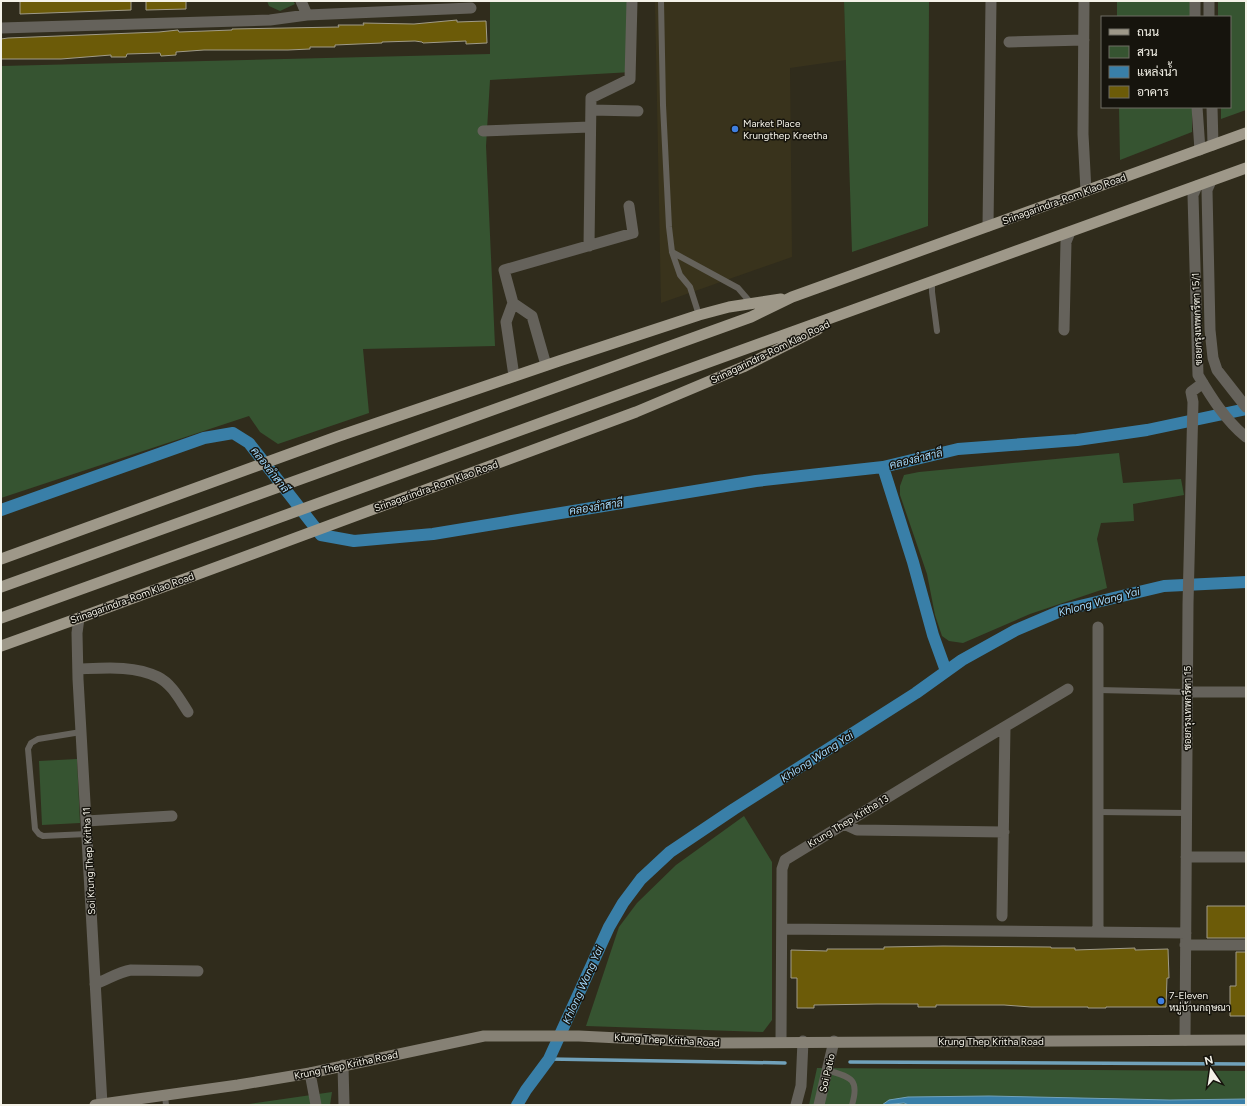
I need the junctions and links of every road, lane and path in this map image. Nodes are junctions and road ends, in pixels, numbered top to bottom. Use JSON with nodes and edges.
{"nodes":[{"id":1,"x":301,"y":1,"type":"edge"},
{"id":2,"x":632,"y":1,"type":"edge"},
{"id":3,"x":661,"y":1,"type":"edge"},
{"id":4,"x":991,"y":1,"type":"edge"},
{"id":5,"x":1084,"y":1,"type":"edge"},
{"id":6,"x":1195,"y":1,"type":"edge"},
{"id":7,"x":1209,"y":1,"type":"edge"},
{"id":8,"x":471,"y":8,"type":"dead end"},
{"id":9,"x":307,"y":15,"type":"junction"},
{"id":10,"x":1195,"y":16,"type":"edge"},
{"id":11,"x":1209,"y":16,"type":"edge"},
{"id":12,"x":1,"y":28,"type":"edge"},
{"id":13,"x":1084,"y":40,"type":"junction"},
{"id":14,"x":1009,"y":42,"type":"dead end"},
{"id":15,"x":1197,"y":108,"type":"edge"},
{"id":16,"x":1212,"y":108,"type":"edge"},
{"id":17,"x":591,"y":110,"type":"junction"},
{"id":18,"x":638,"y":111,"type":"dead end"},
{"id":19,"x":590,"y":127,"type":"junction"},
{"id":20,"x":483,"y":131,"type":"dead end"},
{"id":21,"x":1246,"y":134,"type":"edge"},
{"id":22,"x":1214,"y":145,"type":"junction"},
{"id":23,"x":1200,"y":150,"type":"junction"},
{"id":24,"x":1246,"y":168,"type":"edge"},
{"id":25,"x":1211,"y":181,"type":"junction"},
{"id":26,"x":1197,"y":186,"type":"junction"},
{"id":27,"x":1086,"y":191,"type":"junction"},
{"id":28,"x":628,"y":206,"type":"dead end"},
{"id":29,"x":988,"y":226,"type":"junction"},
{"id":30,"x":1070,"y":232,"type":"junction"},
{"id":31,"x":589,"y":246,"type":"junction"},
{"id":32,"x":672,"y":252,"type":"junction"},
{"id":33,"x":932,"y":282,"type":"junction"},
{"id":34,"x":792,"y":297,"type":"junction"},
{"id":35,"x":513,"y":303,"type":"junction"},
{"id":36,"x":751,"y":304,"type":"junction"},
{"id":37,"x":862,"y":306,"type":"junction"},
{"id":38,"x":699,"y":315,"type":"junction"},
{"id":39,"x":1064,"y":330,"type":"dead end"},
{"id":40,"x":937,"y":331,"type":"dead end"},
{"id":41,"x":546,"y":365,"type":"junction"},
{"id":42,"x":514,"y":376,"type":"junction"},
{"id":43,"x":1203,"y":383,"type":"junction"},
{"id":44,"x":1246,"y":407,"type":"edge"},
{"id":45,"x":1246,"y":437,"type":"edge"},
{"id":46,"x":1,"y":559,"type":"edge"},
{"id":47,"x":1,"y":587,"type":"edge"},
{"id":48,"x":1,"y":618,"type":"edge"},
{"id":49,"x":79,"y":618,"type":"junction"},
{"id":50,"x":1098,"y":627,"type":"dead end"},
{"id":51,"x":1,"y":646,"type":"edge"},
{"id":52,"x":78,"y":669,"type":"junction"},
{"id":53,"x":1068,"y":689,"type":"dead end"},
{"id":54,"x":1098,"y":690,"type":"junction"},
{"id":55,"x":1188,"y":692,"type":"junction"},
{"id":56,"x":1246,"y":692,"type":"edge"},
{"id":57,"x":188,"y":712,"type":"dead end"},
{"id":58,"x":1005,"y":727,"type":"junction"},
{"id":59,"x":81,"y":732,"type":"junction"},
{"id":60,"x":1098,"y":812,"type":"junction"},
{"id":61,"x":1186,"y":813,"type":"junction"},
{"id":62,"x":172,"y":816,"type":"dead end"},
{"id":63,"x":86,"y":821,"type":"junction"},
{"id":64,"x":844,"y":824,"type":"junction"},
{"id":65,"x":1004,"y":832,"type":"junction"},
{"id":66,"x":87,"y":834,"type":"junction"},
{"id":67,"x":1186,"y":857,"type":"junction"},
{"id":68,"x":1246,"y":857,"type":"edge"},
{"id":69,"x":1002,"y":916,"type":"dead end"},
{"id":70,"x":782,"y":929,"type":"junction"},
{"id":71,"x":1098,"y":932,"type":"junction"},
{"id":72,"x":1186,"y":933,"type":"junction"},
{"id":73,"x":1185,"y":945,"type":"junction"},
{"id":74,"x":1246,"y":946,"type":"edge"},
{"id":75,"x":198,"y":971,"type":"dead end"},
{"id":76,"x":95,"y":984,"type":"junction"},
{"id":77,"x":1185,"y":1040,"type":"junction"},
{"id":78,"x":1246,"y":1040,"type":"edge"},
{"id":79,"x":781,"y":1041,"type":"junction"},
{"id":80,"x":803,"y":1041,"type":"junction"},
{"id":81,"x":834,"y":1041,"type":"junction"},
{"id":82,"x":343,"y":1065,"type":"junction"},
{"id":83,"x":827,"y":1070,"type":"junction"},
{"id":84,"x":310,"y":1073,"type":"junction"},
{"id":85,"x":160,"y":1101,"type":"edge"},
{"id":86,"x":99,"y":1104,"type":"edge"},
{"id":87,"x":316,"y":1105,"type":"edge"},
{"id":88,"x":344,"y":1105,"type":"edge"},
{"id":89,"x":796,"y":1105,"type":"edge"},
{"id":90,"x":819,"y":1105,"type":"edge"},
{"id":91,"x":852,"y":1105,"type":"edge"}],
"edges":[{"from":1,"to":9,"type":"street"},
{"from":2,"to":17,"type":"street"},
{"from":3,"to":32,"type":"lane"},
{"from":4,"to":29,"type":"street"},
{"from":5,"to":13,"type":"street"},
{"from":6,"to":10,"type":"street"},
{"from":7,"to":11,"type":"street"},
{"from":8,"to":9,"type":"street"},
{"from":9,"to":12,"type":"street"},
{"from":13,"to":14,"type":"street"},
{"from":13,"to":27,"type":"street"},
{"from":15,"to":23,"type":"street"},
{"from":16,"to":22,"type":"street"},
{"from":17,"to":18,"type":"street"},
{"from":17,"to":19,"type":"street"},
{"from":19,"to":20,"type":"street"},
{"from":19,"to":31,"type":"street"},
{"from":21,"to":22,"type":"main road","name":"Srinagarindra-Rom Klao Road"},
{"from":22,"to":23,"type":"main road","name":"Srinagarindra-Rom Klao Road"},
{"from":23,"to":27,"type":"main road","name":"Srinagarindra-Rom Klao Road"},
{"from":24,"to":25,"type":"main road","name":"Srinagarindra-Rom Klao Road"},
{"from":25,"to":26,"type":"main road","name":"Srinagarindra-Rom Klao Road"},
{"from":25,"to":44,"type":"street","name":"ซอยกรุงเทพกรีฑา 15/1"},
{"from":26,"to":30,"type":"main road","name":"Srinagarindra-Rom Klao Road"},
{"from":26,"to":43,"type":"street","name":"ซอยกรุงเทพกรีฑา 15/1"},
{"from":27,"to":29,"type":"main road","name":"Srinagarindra-Rom Klao Road"},
{"from":28,"to":31,"type":"street"},
{"from":29,"to":34,"type":"main road","name":"Srinagarindra-Rom Klao Road"},
{"from":30,"to":33,"type":"main road","name":"Srinagarindra-Rom Klao Road"},
{"from":30,"to":39,"type":"street"},
{"from":31,"to":35,"type":"street"},
{"from":32,"to":36,"type":"lane"},
{"from":32,"to":38,"type":"lane"},
{"from":33,"to":37,"type":"main road","name":"Srinagarindra-Rom Klao Road"},
{"from":33,"to":40,"type":"lane"},
{"from":34,"to":36,"type":"main road","name":"Srinagarindra-Rom Klao Road"},
{"from":34,"to":47,"type":"main road","name":"Srinagarindra-Rom Klao Road"},
{"from":35,"to":41,"type":"street"},
{"from":35,"to":42,"type":"street"},
{"from":36,"to":38,"type":"main road","name":"Srinagarindra-Rom Klao Road"},
{"from":37,"to":48,"type":"main road","name":"Srinagarindra-Rom Klao Road"},
{"from":37,"to":49,"type":"main road","name":"Srinagarindra-Rom Klao Road"},
{"from":38,"to":41,"type":"main road","name":"Srinagarindra-Rom Klao Road"},
{"from":41,"to":42,"type":"main road","name":"Srinagarindra-Rom Klao Road"},
{"from":42,"to":46,"type":"main road","name":"Srinagarindra-Rom Klao Road"},
{"from":43,"to":45,"type":"street","name":"ซอยกรุงเทพกรีฑา 15/1"},
{"from":43,"to":55,"type":"street","name":"ซอยกรุงเทพกรีฑา 15"},
{"from":49,"to":51,"type":"main road","name":"Srinagarindra-Rom Klao Road"},
{"from":49,"to":52,"type":"street","name":"Soi Krung Thep Kritha 11"},
{"from":50,"to":54,"type":"street"},
{"from":52,"to":57,"type":"street"},
{"from":52,"to":59,"type":"street","name":"Soi Krung Thep Kritha 11"},
{"from":53,"to":58,"type":"street","name":"Krung Thep Kritha 13"},
{"from":54,"to":55,"type":"lane"},
{"from":54,"to":60,"type":"street"},
{"from":55,"to":56,"type":"street"},
{"from":55,"to":61,"type":"street","name":"ซอยกรุงเทพกรีฑา 15"},
{"from":58,"to":64,"type":"street","name":"Krung Thep Kritha 13"},
{"from":58,"to":65,"type":"street"},
{"from":59,"to":63,"type":"street","name":"Soi Krung Thep Kritha 11"},
{"from":59,"to":66,"type":"lane"},
{"from":60,"to":61,"type":"lane"},
{"from":60,"to":71,"type":"street"},
{"from":61,"to":67,"type":"street","name":"ซอยกรุงเทพกรีฑา 15"},
{"from":62,"to":63,"type":"street"},
{"from":63,"to":66,"type":"street","name":"Soi Krung Thep Kritha 11"},
{"from":64,"to":65,"type":"street"},
{"from":64,"to":70,"type":"street","name":"Krung Thep Kritha 13"},
{"from":65,"to":69,"type":"street"},
{"from":66,"to":76,"type":"street","name":"Soi Krung Thep Kritha 11"},
{"from":67,"to":68,"type":"street"},
{"from":67,"to":72,"type":"street","name":"ซอยกรุงเทพกรีฑา 15"},
{"from":70,"to":71,"type":"street"},
{"from":70,"to":79,"type":"street","name":"Krung Thep Kritha 13"},
{"from":71,"to":72,"type":"street"},
{"from":72,"to":73,"type":"street","name":"ซอยกรุงเทพกรีฑา 15"},
{"from":73,"to":74,"type":"street"},
{"from":73,"to":77,"type":"street","name":"ซอยกรุงเทพกรีฑา 15"},
{"from":75,"to":76,"type":"street"},
{"from":76,"to":86,"type":"street","name":"Soi Krung Thep Kritha 11"},
{"from":77,"to":78,"type":"main road","name":"Krung Thep Kritha Road"},
{"from":77,"to":81,"type":"main road","name":"Krung Thep Kritha Road"},
{"from":79,"to":80,"type":"main road","name":"Krung Thep Kritha Road"},
{"from":79,"to":82,"type":"main road","name":"Krung Thep Kritha Road"},
{"from":80,"to":81,"type":"main road","name":"Krung Thep Kritha Road"},
{"from":80,"to":89,"type":"street"},
{"from":81,"to":83,"type":"street","name":"Soi Patio"},
{"from":82,"to":84,"type":"main road","name":"Krung Thep Kritha Road"},
{"from":82,"to":88,"type":"street"},
{"from":83,"to":90,"type":"street","name":"Soi Patio"},
{"from":83,"to":91,"type":"lane"},
{"from":84,"to":85,"type":"main road","name":"Krung Thep Kritha Road"},
{"from":84,"to":87,"type":"street"},
{"from":85,"to":86,"type":"main road","name":"Krung Thep Kritha Road"}]}
